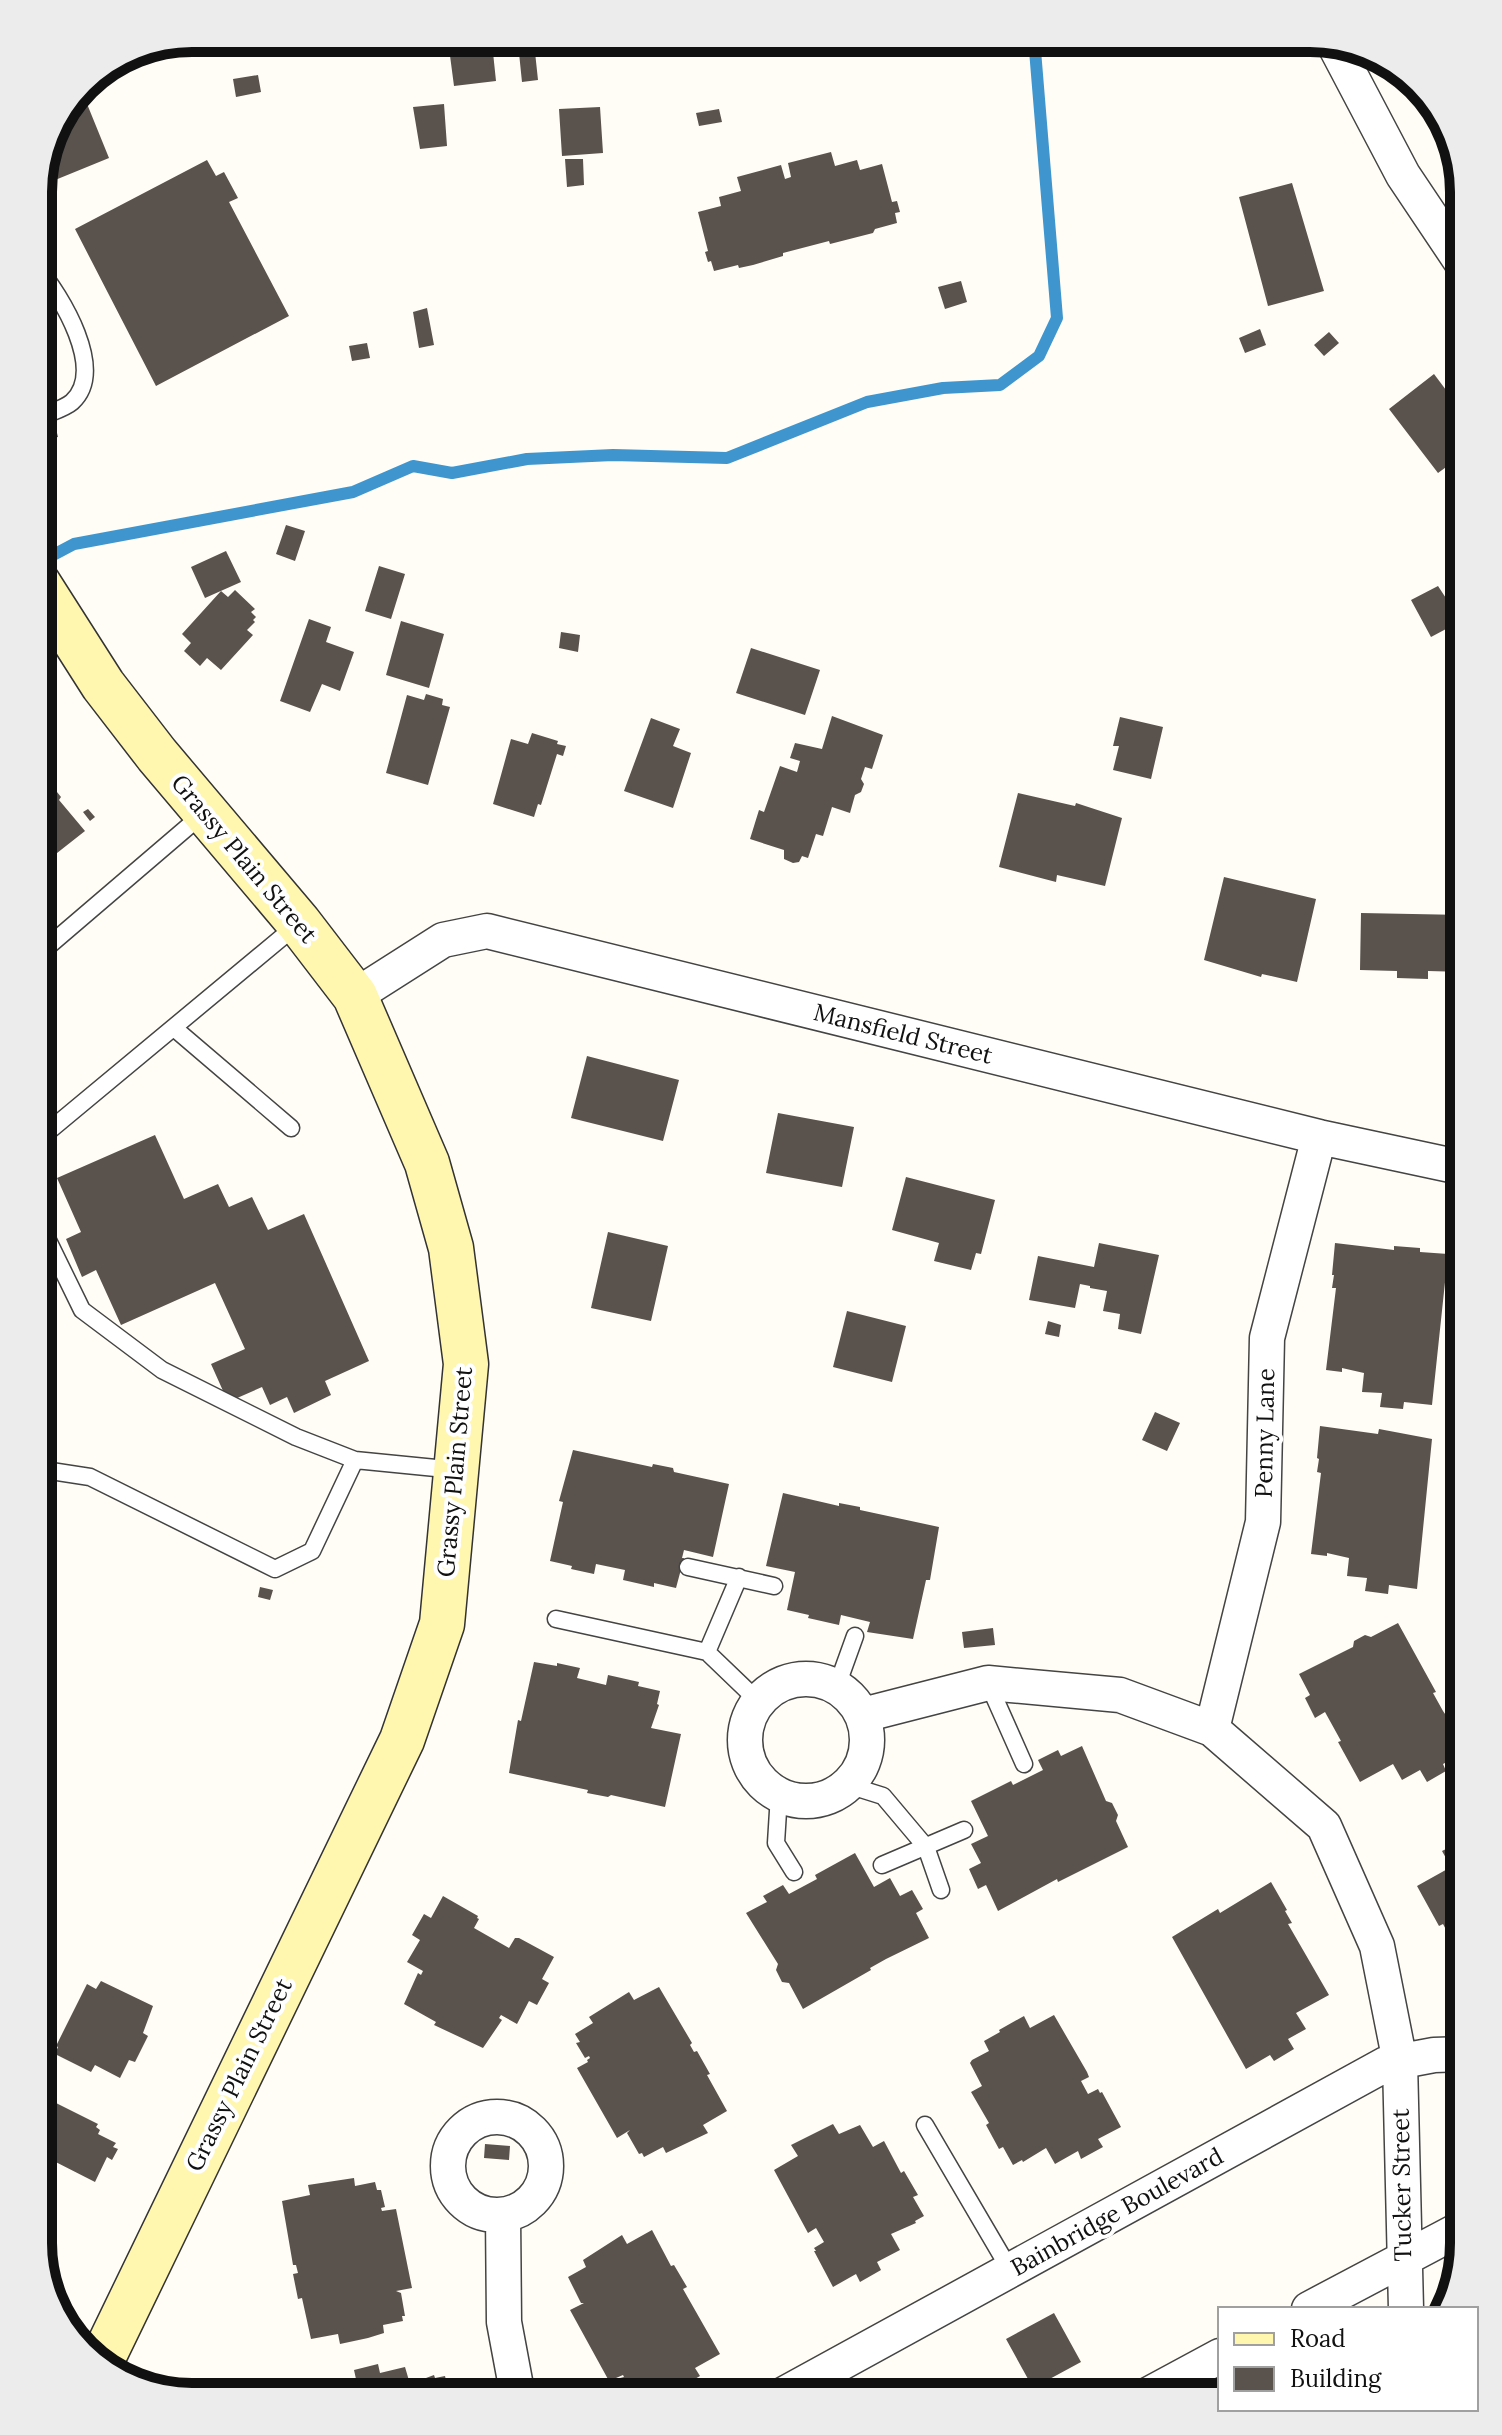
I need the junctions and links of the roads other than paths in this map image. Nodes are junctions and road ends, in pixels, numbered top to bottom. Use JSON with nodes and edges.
{"nodes":[{"id":1,"x":1340,"y":56,"type":"edge"},
{"id":2,"x":1450,"y":245,"type":"edge"},
{"id":3,"x":52,"y":287,"type":"edge"},
{"id":4,"x":52,"y":411,"type":"edge"},
{"id":5,"x":52,"y":605,"type":"edge"},
{"id":6,"x":205,"y":812,"type":"junction"},
{"id":7,"x":299,"y":923,"type":"junction"},
{"id":8,"x":52,"y":943,"type":"edge"},
{"id":9,"x":355,"y":996,"type":"junction"},
{"id":10,"x":174,"y":1028,"type":"junction"},
{"id":11,"x":52,"y":1128,"type":"edge"},
{"id":12,"x":291,"y":1128,"type":"dead end"},
{"id":13,"x":1319,"y":1137,"type":"junction"},
{"id":14,"x":1450,"y":1165,"type":"edge"},
{"id":15,"x":52,"y":1249,"type":"edge"},
{"id":16,"x":355,"y":1460,"type":"junction"},
{"id":17,"x":458,"y":1470,"type":"junction"},
{"id":18,"x":52,"y":1471,"type":"edge"},
{"id":19,"x":688,"y":1567,"type":"dead end"},
{"id":20,"x":739,"y":1577,"type":"junction"},
{"id":21,"x":774,"y":1586,"type":"dead end"},
{"id":22,"x":556,"y":1619,"type":"dead end"},
{"id":23,"x":855,"y":1636,"type":"dead end"},
{"id":24,"x":707,"y":1652,"type":"junction"},
{"id":25,"x":988,"y":1683,"type":"junction"},
{"id":26,"x":837,"y":1686,"type":"junction"},
{"id":27,"x":758,"y":1701,"type":"junction"},
{"id":28,"x":863,"y":1715,"type":"junction"},
{"id":29,"x":1212,"y":1729,"type":"junction"},
{"id":30,"x":1024,"y":1764,"type":"dead end"},
{"id":31,"x":848,"y":1785,"type":"junction"},
{"id":32,"x":779,"y":1795,"type":"junction"},
{"id":33,"x":964,"y":1830,"type":"dead end"},
{"id":34,"x":926,"y":1847,"type":"junction"},
{"id":35,"x":882,"y":1865,"type":"dead end"},
{"id":36,"x":794,"y":1872,"type":"dead end"},
{"id":37,"x":941,"y":1890,"type":"dead end"},
{"id":38,"x":1450,"y":2054,"type":"edge"},
{"id":39,"x":1400,"y":2062,"type":"junction"},
{"id":40,"x":925,"y":2125,"type":"dead end"},
{"id":41,"x":503,"y":2215,"type":"dead end"},
{"id":42,"x":1450,"y":2234,"type":"edge"},
{"id":43,"x":1404,"y":2259,"type":"junction"},
{"id":44,"x":1010,"y":2270,"type":"junction"},
{"id":45,"x":1313,"y":2307,"type":"edge"},
{"id":46,"x":1406,"y":2307,"type":"edge"},
{"id":47,"x":106,"y":2352,"type":"edge"},
{"id":48,"x":1218,"y":2357,"type":"edge"},
{"id":49,"x":515,"y":2383,"type":"edge"},
{"id":50,"x":804,"y":2383,"type":"edge"},
{"id":51,"x":1170,"y":2383,"type":"edge"}],
"edges":[{"from":1,"to":2,"type":"street"},
{"from":3,"to":4,"type":"lane"},
{"from":5,"to":6,"type":"main road","name":"Grassy Plain Street"},
{"from":6,"to":7,"type":"main road","name":"Grassy Plain Street"},
{"from":6,"to":8,"type":"lane"},
{"from":7,"to":9,"type":"main road","name":"Grassy Plain Street"},
{"from":7,"to":10,"type":"lane"},
{"from":9,"to":13,"type":"street","name":"Mansfield Street"},
{"from":9,"to":17,"type":"main road","name":"Grassy Plain Street"},
{"from":10,"to":11,"type":"lane"},
{"from":10,"to":12,"type":"lane"},
{"from":13,"to":14,"type":"street","name":"Mansfield Street"},
{"from":13,"to":29,"type":"street","name":"Penny Lane"},
{"from":15,"to":16,"type":"lane"},
{"from":16,"to":17,"type":"lane"},
{"from":16,"to":18,"type":"lane"},
{"from":17,"to":47,"type":"main road","name":"Grassy Plain Street"},
{"from":19,"to":20,"type":"lane"},
{"from":20,"to":21,"type":"lane"},
{"from":20,"to":24,"type":"lane"},
{"from":22,"to":24,"type":"lane"},
{"from":23,"to":26,"type":"lane"},
{"from":24,"to":27,"type":"lane"},
{"from":25,"to":28,"type":"street"},
{"from":25,"to":29,"type":"street"},
{"from":25,"to":30,"type":"lane"},
{"from":26,"to":27,"type":"street"},
{"from":26,"to":28,"type":"street"},
{"from":27,"to":32,"type":"street"},
{"from":28,"to":31,"type":"street"},
{"from":29,"to":39,"type":"street"},
{"from":31,"to":32,"type":"street"},
{"from":31,"to":34,"type":"lane"},
{"from":32,"to":36,"type":"lane"},
{"from":33,"to":34,"type":"lane"},
{"from":34,"to":35,"type":"lane"},
{"from":34,"to":37,"type":"lane"},
{"from":38,"to":39,"type":"street","name":"Bainbridge Boulevard"},
{"from":39,"to":43,"type":"street","name":"Tucker Street"},
{"from":39,"to":44,"type":"street","name":"Bainbridge Boulevard"},
{"from":40,"to":44,"type":"lane"},
{"from":41,"to":49,"type":"street"},
{"from":42,"to":43,"type":"street"},
{"from":43,"to":45,"type":"street"},
{"from":43,"to":46,"type":"street","name":"Tucker Street"},
{"from":44,"to":50,"type":"street","name":"Bainbridge Boulevard"},
{"from":48,"to":51,"type":"street"}]}
